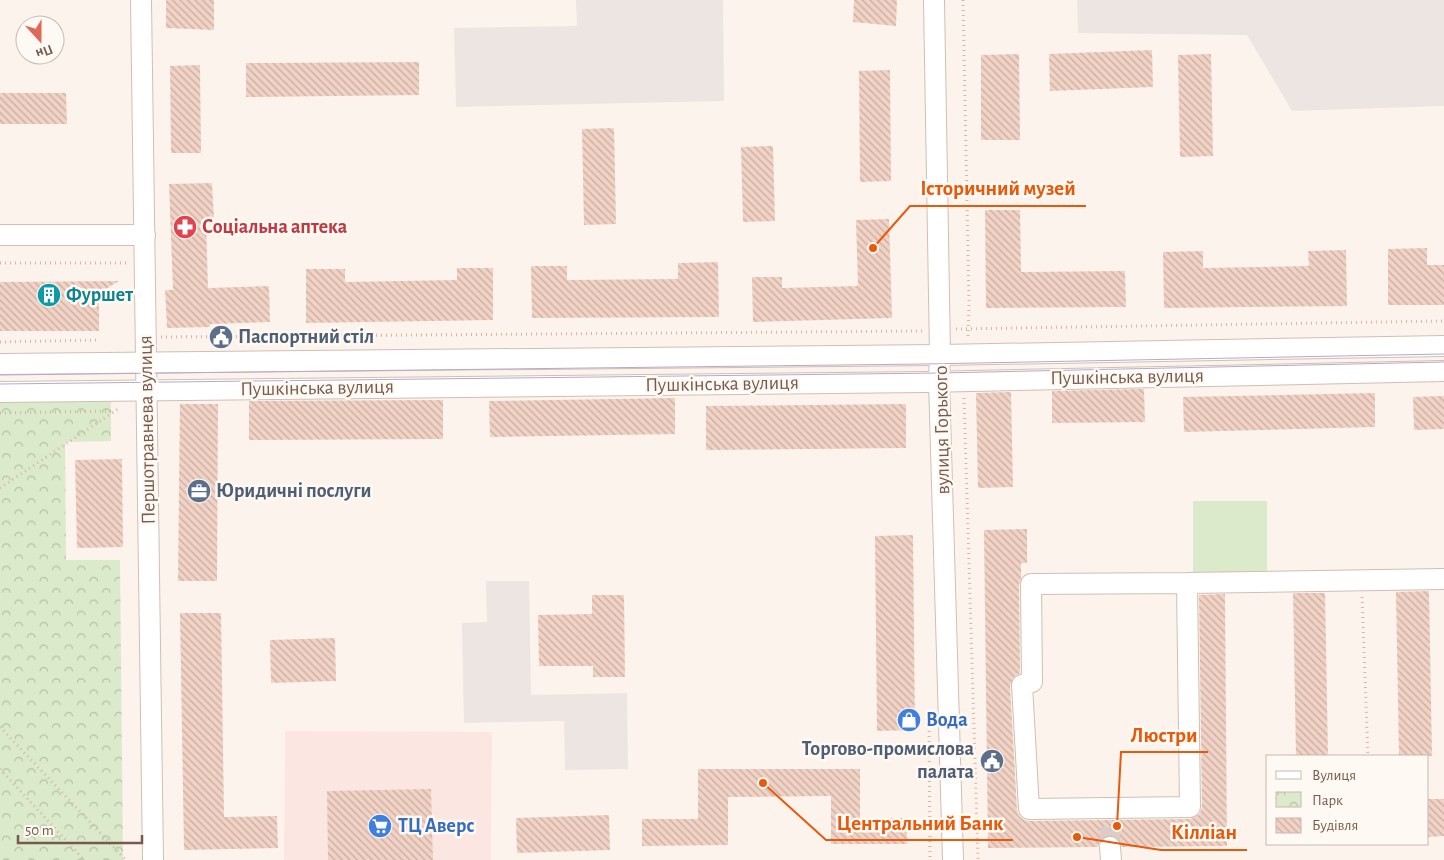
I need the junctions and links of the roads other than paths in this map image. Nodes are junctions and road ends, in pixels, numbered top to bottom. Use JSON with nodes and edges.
{"nodes":[{"id":1,"x":141,"y":0,"type":"edge"},
{"id":2,"x":934,"y":0,"type":"edge"},
{"id":3,"x":0,"y":235,"type":"edge"},
{"id":4,"x":145,"y":235,"type":"junction"},
{"id":5,"x":1444,"y":346,"type":"edge"},
{"id":6,"x":940,"y":355,"type":"junction"},
{"id":7,"x":146,"y":363,"type":"junction"},
{"id":8,"x":0,"y":364,"type":"edge"},
{"id":9,"x":1444,"y":371,"type":"edge"},
{"id":10,"x":939,"y":381,"type":"junction"},
{"id":11,"x":147,"y":390,"type":"junction"},
{"id":12,"x":0,"y":392,"type":"edge"},
{"id":13,"x":1444,"y":579,"type":"edge"},
{"id":14,"x":1187,"y":583,"type":"junction"},
{"id":15,"x":153,"y":860,"type":"edge"},
{"id":16,"x":953,"y":860,"type":"edge"}],
"edges":[{"from":1,"to":4,"type":"street","name":"Першотравнева вулиця"},
{"from":2,"to":6,"type":"street","name":"вулиця Горького"},
{"from":3,"to":4,"type":"street"},
{"from":4,"to":7,"type":"street","name":"Першотравнева вулиця"},
{"from":5,"to":6,"type":"street","name":"Пушкінська вулиця"},
{"from":6,"to":7,"type":"street","name":"Пушкінська вулиця"},
{"from":6,"to":10,"type":"street","name":"вулиця Горького"},
{"from":7,"to":8,"type":"street","name":"Пушкінська вулиця"},
{"from":7,"to":11,"type":"street","name":"Першотравнева вулиця"},
{"from":9,"to":10,"type":"street","name":"Пушкінська вулиця"},
{"from":10,"to":11,"type":"street","name":"Пушкінська вулиця"},
{"from":10,"to":16,"type":"street","name":"вулиця Горького"},
{"from":11,"to":12,"type":"street","name":"Пушкінська вулиця"},
{"from":11,"to":15,"type":"street","name":"Першотравнева вулиця"},
{"from":13,"to":14,"type":"street"},
{"from":14,"to":14,"type":"street"}]}
